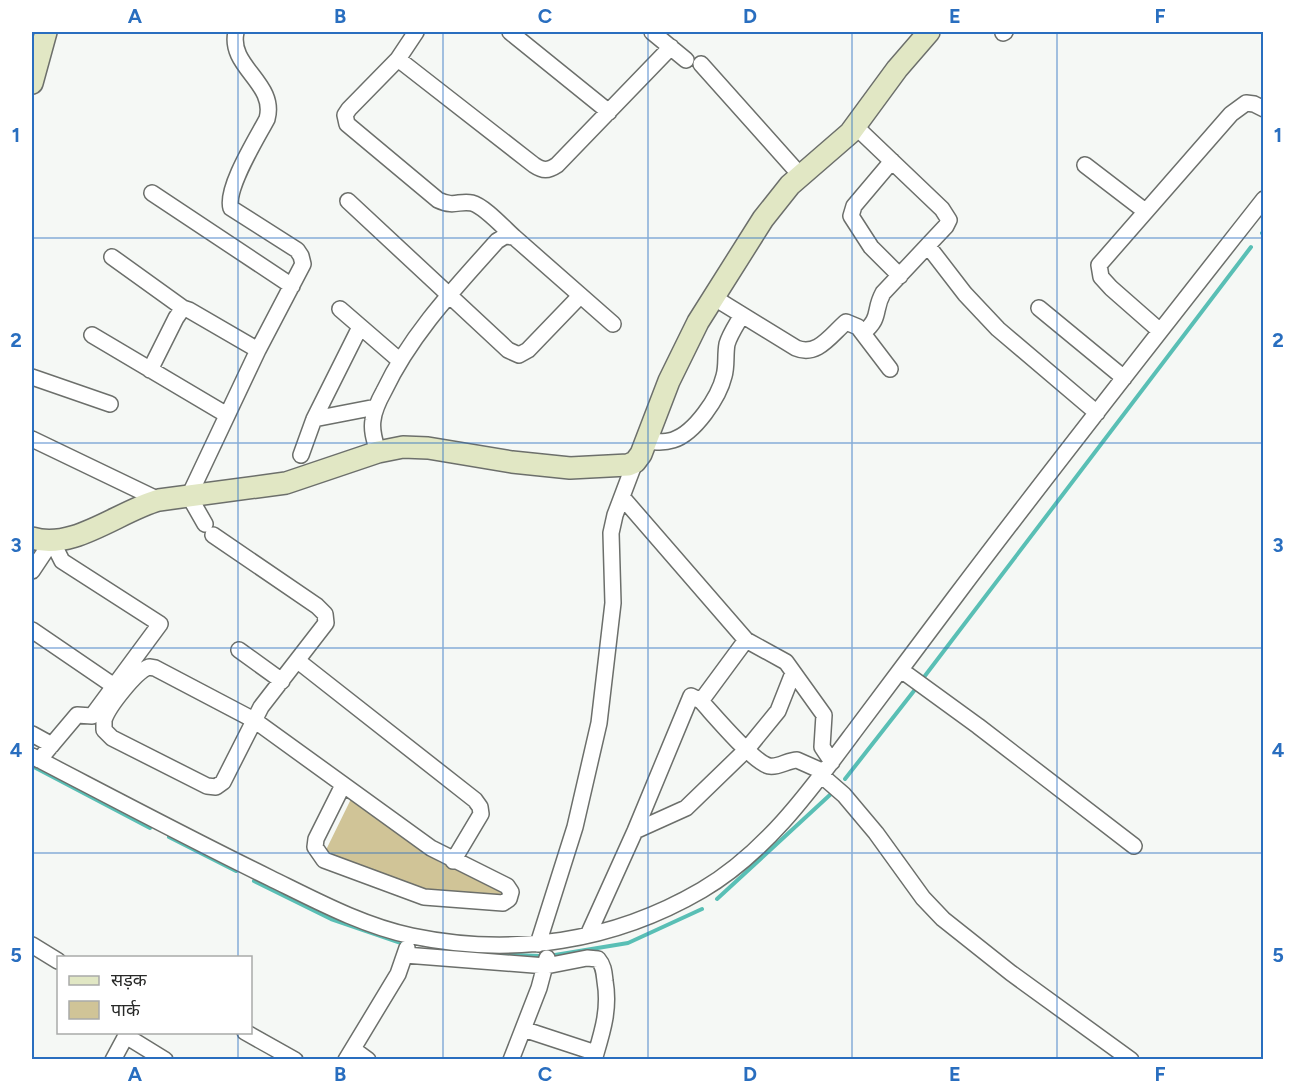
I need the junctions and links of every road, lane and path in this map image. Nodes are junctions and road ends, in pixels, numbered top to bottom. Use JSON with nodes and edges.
{"nodes":[{"id":1,"x":236,"y":32,"type":"edge"},
{"id":2,"x":416,"y":32,"type":"edge"},
{"id":3,"x":510,"y":32,"type":"edge"},
{"id":4,"x":652,"y":32,"type":"edge"},
{"id":5,"x":929,"y":32,"type":"edge"},
{"id":6,"x":41,"y":35,"type":"edge"},
{"id":7,"x":671,"y":47,"type":"junction"},
{"id":8,"x":398,"y":59,"type":"junction"},
{"id":9,"x":33,"y":71,"type":"edge"},
{"id":10,"x":1263,"y":109,"type":"edge"},
{"id":11,"x":609,"y":112,"type":"junction"},
{"id":12,"x":855,"y":126,"type":"junction"},
{"id":13,"x":892,"y":161,"type":"junction"},
{"id":14,"x":1085,"y":165,"type":"dead end"},
{"id":15,"x":801,"y":176,"type":"junction"},
{"id":16,"x":152,"y":193,"type":"dead end"},
{"id":17,"x":1263,"y":199,"type":"edge"},
{"id":18,"x":348,"y":201,"type":"dead end"},
{"id":19,"x":1145,"y":211,"type":"junction"},
{"id":20,"x":514,"y":237,"type":"junction"},
{"id":21,"x":928,"y":246,"type":"junction"},
{"id":22,"x":112,"y":257,"type":"dead end"},
{"id":23,"x":900,"y":276,"type":"junction"},
{"id":24,"x":292,"y":286,"type":"junction"},
{"id":25,"x":449,"y":295,"type":"junction"},
{"id":26,"x":580,"y":296,"type":"junction"},
{"id":27,"x":713,"y":297,"type":"junction"},
{"id":28,"x":183,"y":308,"type":"junction"},
{"id":29,"x":1039,"y":308,"type":"dead end"},
{"id":30,"x":340,"y":309,"type":"dead end"},
{"id":31,"x":742,"y":315,"type":"junction"},
{"id":32,"x":613,"y":324,"type":"dead end"},
{"id":33,"x":360,"y":327,"type":"junction"},
{"id":34,"x":1160,"y":331,"type":"junction"},
{"id":35,"x":863,"y":333,"type":"junction"},
{"id":36,"x":92,"y":335,"type":"dead end"},
{"id":37,"x":258,"y":350,"type":"junction"},
{"id":38,"x":399,"y":360,"type":"junction"},
{"id":39,"x":890,"y":369,"type":"dead end"},
{"id":40,"x":150,"y":370,"type":"junction"},
{"id":41,"x":32,"y":377,"type":"edge"},
{"id":42,"x":1124,"y":378,"type":"junction"},
{"id":43,"x":110,"y":404,"type":"dead end"},
{"id":44,"x":376,"y":407,"type":"junction"},
{"id":45,"x":1097,"y":413,"type":"junction"},
{"id":46,"x":227,"y":416,"type":"junction"},
{"id":47,"x":314,"y":419,"type":"junction"},
{"id":48,"x":32,"y":439,"type":"edge"},
{"id":49,"x":645,"y":441,"type":"junction"},
{"id":50,"x":378,"y":452,"type":"junction"},
{"id":51,"x":301,"y":455,"type":"dead end"},
{"id":52,"x":635,"y":462,"type":"junction"},
{"id":53,"x":189,"y":496,"type":"junction"},
{"id":54,"x":622,"y":496,"type":"junction"},
{"id":55,"x":159,"y":500,"type":"junction"},
{"id":56,"x":42,"y":540,"type":"edge"},
{"id":57,"x":32,"y":571,"type":"edge"},
{"id":58,"x":32,"y":630,"type":"edge"},
{"id":59,"x":746,"y":640,"type":"junction"},
{"id":60,"x":239,"y":650,"type":"dead end"},
{"id":61,"x":297,"y":661,"type":"junction"},
{"id":62,"x":793,"y":672,"type":"junction"},
{"id":63,"x":906,"y":674,"type":"junction"},
{"id":64,"x":282,"y":681,"type":"junction"},
{"id":65,"x":114,"y":686,"type":"junction"},
{"id":66,"x":701,"y":701,"type":"junction"},
{"id":67,"x":254,"y":720,"type":"junction"},
{"id":68,"x":32,"y":734,"type":"edge"},
{"id":69,"x":52,"y":745,"type":"junction"},
{"id":70,"x":747,"y":749,"type":"junction"},
{"id":71,"x":35,"y":758,"type":"edge"},
{"id":72,"x":826,"y":770,"type":"junction"},
{"id":73,"x":343,"y":785,"type":"junction"},
{"id":74,"x":635,"y":831,"type":"junction"},
{"id":75,"x":1134,"y":846,"type":"dead end"},
{"id":76,"x":453,"y":861,"type":"junction"},
{"id":77,"x":588,"y":935,"type":"junction"},
{"id":78,"x":410,"y":936,"type":"junction"},
{"id":79,"x":544,"y":944,"type":"junction"},
{"id":80,"x":32,"y":945,"type":"edge"},
{"id":81,"x":405,"y":956,"type":"junction"},
{"id":82,"x":57,"y":960,"type":"edge"},
{"id":83,"x":546,"y":966,"type":"junction"},
{"id":84,"x":523,"y":1029,"type":"junction"},
{"id":85,"x":127,"y":1034,"type":"edge"},
{"id":86,"x":249,"y":1034,"type":"edge"},
{"id":87,"x":350,"y":1054,"type":"edge"},
{"id":88,"x":595,"y":1056,"type":"edge"},
{"id":89,"x":113,"y":1059,"type":"edge"},
{"id":90,"x":165,"y":1059,"type":"edge"},
{"id":91,"x":295,"y":1059,"type":"edge"},
{"id":92,"x":368,"y":1059,"type":"edge"},
{"id":93,"x":511,"y":1059,"type":"edge"},
{"id":94,"x":1131,"y":1059,"type":"edge"}],
"edges":[{"from":1,"to":24,"type":"street"},
{"from":2,"to":8,"type":"street"},
{"from":3,"to":11,"type":"street"},
{"from":4,"to":7,"type":"street"},
{"from":5,"to":12,"type":"street"},
{"from":6,"to":9,"type":"street"},
{"from":7,"to":11,"type":"street"},
{"from":7,"to":15,"type":"street"},
{"from":8,"to":11,"type":"street"},
{"from":8,"to":20,"type":"street"},
{"from":10,"to":19,"type":"street"},
{"from":12,"to":13,"type":"street"},
{"from":12,"to":15,"type":"street"},
{"from":13,"to":21,"type":"street"},
{"from":13,"to":23,"type":"street"},
{"from":14,"to":19,"type":"street"},
{"from":15,"to":27,"type":"street"},
{"from":16,"to":24,"type":"street"},
{"from":17,"to":34,"type":"street"},
{"from":18,"to":25,"type":"street"},
{"from":19,"to":34,"type":"street"},
{"from":20,"to":25,"type":"street"},
{"from":20,"to":26,"type":"street"},
{"from":21,"to":23,"type":"street"},
{"from":21,"to":45,"type":"street"},
{"from":22,"to":28,"type":"street"},
{"from":23,"to":35,"type":"street"},
{"from":24,"to":37,"type":"street"},
{"from":25,"to":26,"type":"street"},
{"from":25,"to":38,"type":"street"},
{"from":26,"to":32,"type":"street"},
{"from":27,"to":31,"type":"street"},
{"from":27,"to":49,"type":"street"},
{"from":28,"to":37,"type":"street"},
{"from":28,"to":40,"type":"street"},
{"from":29,"to":42,"type":"street"},
{"from":30,"to":33,"type":"street"},
{"from":31,"to":35,"type":"street"},
{"from":31,"to":49,"type":"street"},
{"from":33,"to":38,"type":"street"},
{"from":33,"to":47,"type":"street"},
{"from":34,"to":42,"type":"street"},
{"from":35,"to":39,"type":"street"},
{"from":36,"to":40,"type":"street"},
{"from":37,"to":46,"type":"street"},
{"from":38,"to":44,"type":"street"},
{"from":40,"to":46,"type":"street"},
{"from":41,"to":43,"type":"street"},
{"from":42,"to":45,"type":"street"},
{"from":44,"to":47,"type":"street"},
{"from":44,"to":50,"type":"street"},
{"from":45,"to":63,"type":"street"},
{"from":46,"to":53,"type":"street"},
{"from":47,"to":51,"type":"street"},
{"from":48,"to":55,"type":"street"},
{"from":49,"to":52,"type":"street"},
{"from":50,"to":52,"type":"street"},
{"from":50,"to":53,"type":"street"},
{"from":52,"to":54,"type":"street"},
{"from":53,"to":55,"type":"street"},
{"from":53,"to":61,"type":"street"},
{"from":54,"to":59,"type":"street"},
{"from":54,"to":79,"type":"street"},
{"from":55,"to":56,"type":"street"},
{"from":56,"to":57,"type":"street"},
{"from":56,"to":65,"type":"street"},
{"from":58,"to":65,"type":"street"},
{"from":59,"to":62,"type":"street"},
{"from":59,"to":66,"type":"street"},
{"from":60,"to":64,"type":"street"},
{"from":61,"to":64,"type":"street"},
{"from":61,"to":76,"type":"street"},
{"from":62,"to":70,"type":"street"},
{"from":62,"to":72,"type":"street"},
{"from":63,"to":72,"type":"street"},
{"from":63,"to":75,"type":"street"},
{"from":64,"to":67,"type":"street"},
{"from":65,"to":69,"type":"street"},
{"from":66,"to":70,"type":"street"},
{"from":66,"to":74,"type":"street"},
{"from":67,"to":67,"type":"street"},
{"from":67,"to":73,"type":"street"},
{"from":68,"to":69,"type":"street"},
{"from":69,"to":71,"type":"street"},
{"from":70,"to":72,"type":"street"},
{"from":70,"to":74,"type":"street"},
{"from":71,"to":78,"type":"street"},
{"from":72,"to":77,"type":"street"},
{"from":72,"to":94,"type":"street"},
{"from":73,"to":76,"type":"street"},
{"from":73,"to":76,"type":"street"},
{"from":74,"to":77,"type":"street"},
{"from":77,"to":79,"type":"street"},
{"from":78,"to":79,"type":"street"},
{"from":78,"to":81,"type":"street"},
{"from":79,"to":83,"type":"street"},
{"from":80,"to":82,"type":"street"},
{"from":81,"to":83,"type":"street"},
{"from":81,"to":87,"type":"street"},
{"from":83,"to":84,"type":"street"},
{"from":83,"to":88,"type":"street"},
{"from":84,"to":88,"type":"street"},
{"from":84,"to":93,"type":"street"},
{"from":85,"to":89,"type":"street"},
{"from":85,"to":90,"type":"street"},
{"from":86,"to":91,"type":"street"},
{"from":87,"to":92,"type":"street"}]}
